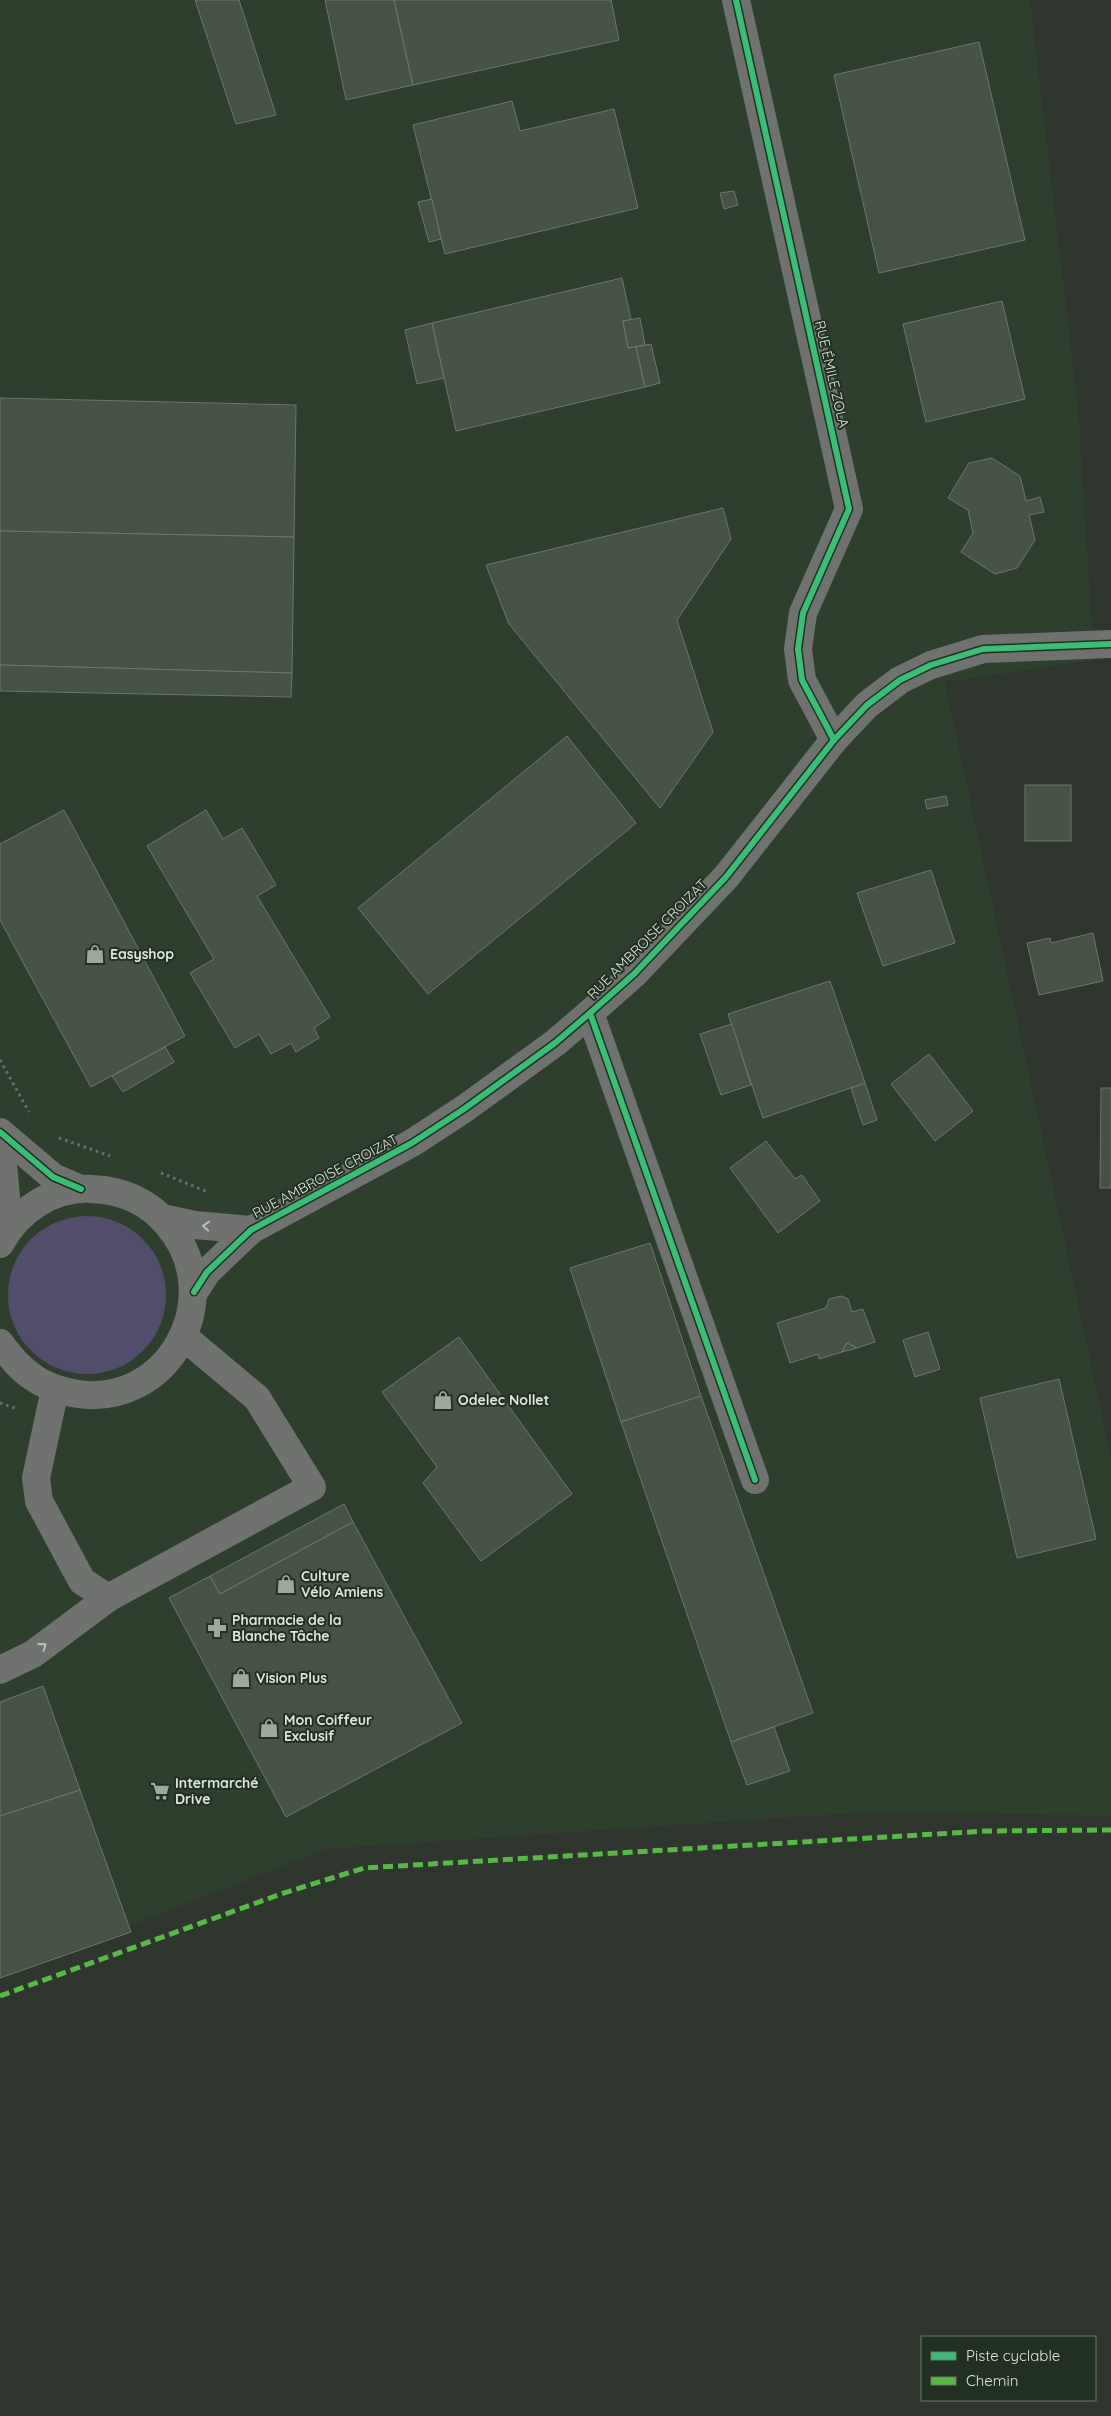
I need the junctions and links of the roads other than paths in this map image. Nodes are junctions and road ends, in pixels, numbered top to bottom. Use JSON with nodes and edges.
{"nodes":[{"id":1,"x":736,"y":0,"type":"edge"},
{"id":2,"x":1111,"y":644,"type":"edge"},
{"id":3,"x":834,"y":740,"type":"junction"},
{"id":4,"x":590,"y":1013,"type":"junction"},
{"id":5,"x":0,"y":1132,"type":"edge"},
{"id":6,"x":82,"y":1188,"type":"junction"},
{"id":7,"x":162,"y":1218,"type":"junction"},
{"id":8,"x":251,"y":1230,"type":"junction"},
{"id":9,"x":4,"y":1236,"type":"edge"},
{"id":10,"x":194,"y":1292,"type":"junction"},
{"id":11,"x":184,"y":1337,"type":"junction"},
{"id":12,"x":0,"y":1342,"type":"edge"},
{"id":13,"x":8,"y":1363,"type":"edge"},
{"id":14,"x":55,"y":1389,"type":"junction"},
{"id":15,"x":755,"y":1480,"type":"dead end"},
{"id":16,"x":108,"y":1598,"type":"junction"},
{"id":17,"x":0,"y":1670,"type":"edge"}],
"edges":[{"from":1,"to":3,"type":"street","name":"RUE ÉMILE ZOLA"},
{"from":2,"to":3,"type":"street","name":"RUE AMBROISE CROIZAT"},
{"from":3,"to":4,"type":"street","name":"RUE AMBROISE CROIZAT"},
{"from":4,"to":8,"type":"street","name":"RUE AMBROISE CROIZAT"},
{"from":4,"to":15,"type":"street"},
{"from":5,"to":6,"type":"street"},
{"from":5,"to":9,"type":"street"},
{"from":6,"to":7,"type":"street"},
{"from":6,"to":9,"type":"street"},
{"from":8,"to":7,"type":"street","name":"RUE AMBROISE CROIZAT","one_way":true},
{"from":7,"to":10,"type":"street"},
{"from":8,"to":10,"type":"street","name":"RUE AMBROISE CROIZAT"},
{"from":10,"to":11,"type":"street"},
{"from":11,"to":14,"type":"street"},
{"from":11,"to":16,"type":"street"},
{"from":12,"to":13,"type":"street"},
{"from":13,"to":14,"type":"street"},
{"from":14,"to":16,"type":"street"},
{"from":17,"to":16,"type":"street","one_way":true}]}
